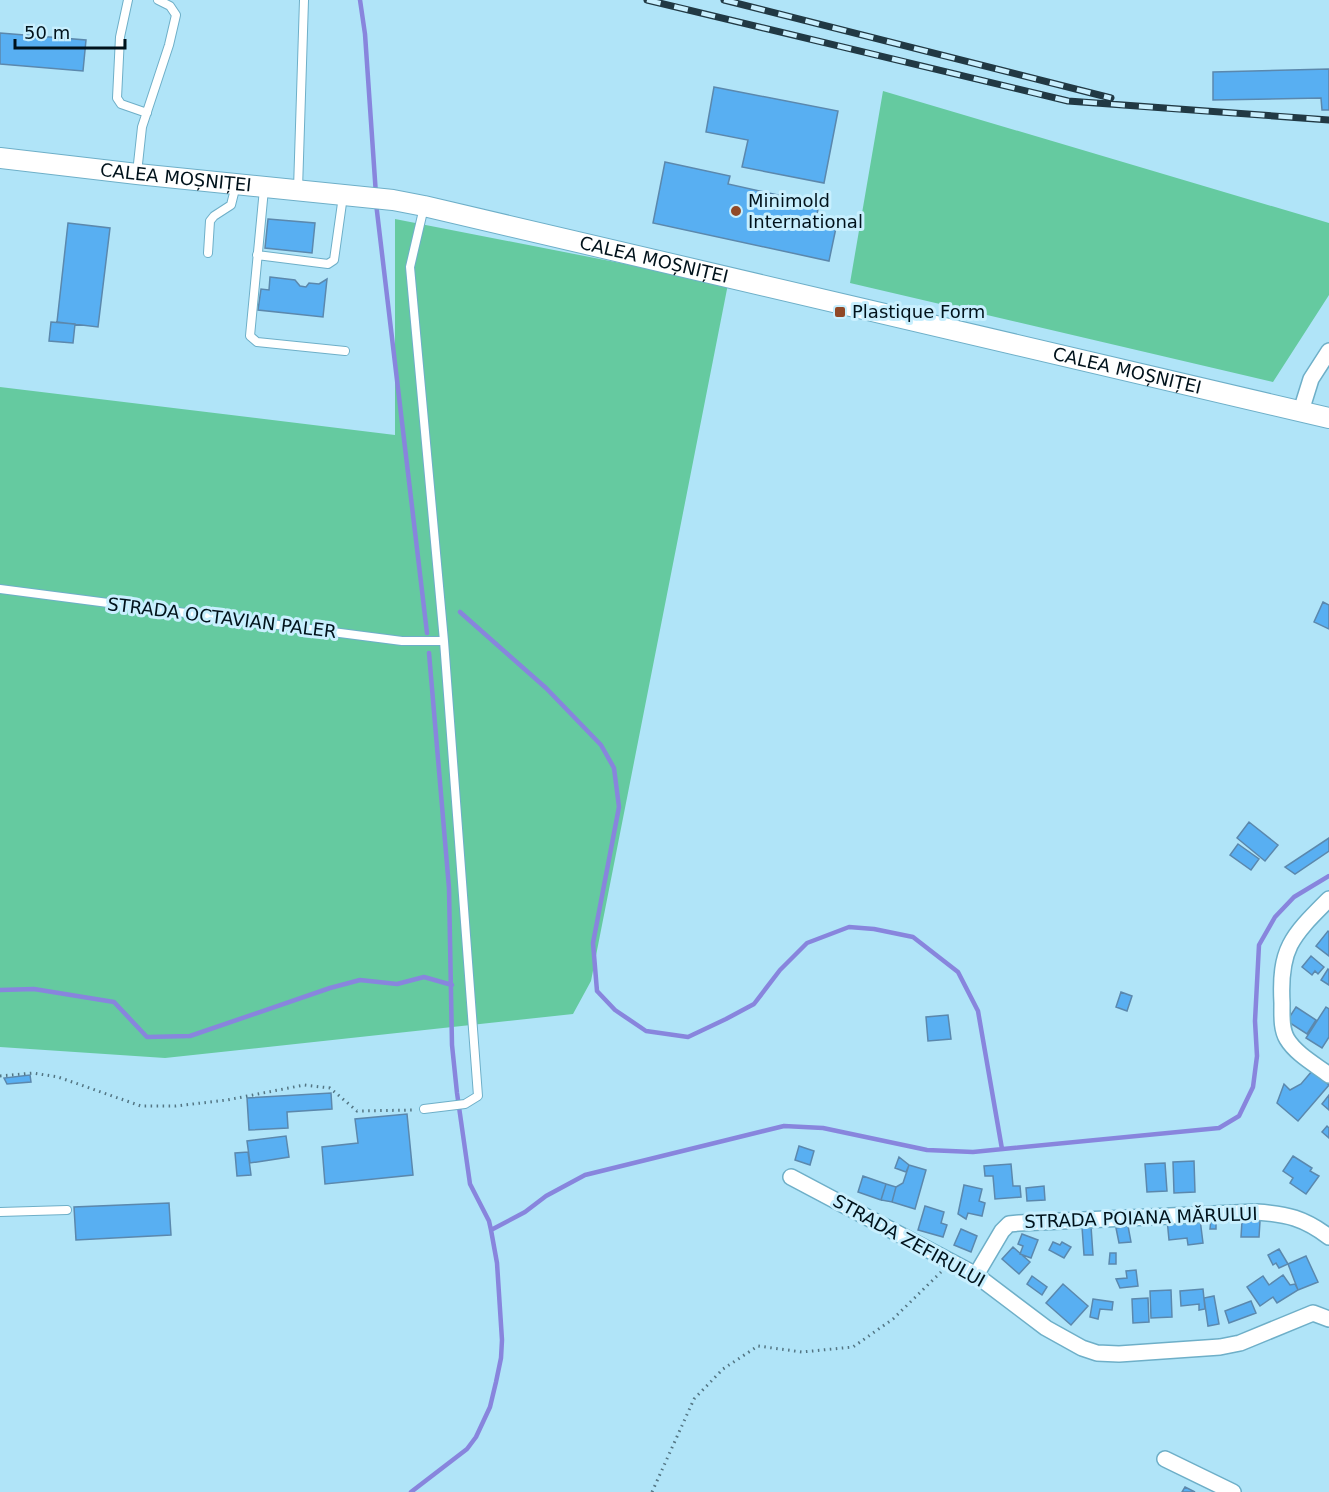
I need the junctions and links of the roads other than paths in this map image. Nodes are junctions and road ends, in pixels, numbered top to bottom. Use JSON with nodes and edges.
{"nodes":[{"id":1,"x":128,"y":0,"type":"edge"},
{"id":2,"x":158,"y":0,"type":"edge"},
{"id":3,"x":304,"y":0,"type":"edge"},
{"id":4,"x":147,"y":113,"type":"junction"},
{"id":5,"x":0,"y":158,"type":"edge"},
{"id":6,"x":137,"y":174,"type":"junction"},
{"id":7,"x":236,"y":185,"type":"junction"},
{"id":8,"x":264,"y":187,"type":"junction"},
{"id":9,"x":298,"y":190,"type":"junction"},
{"id":10,"x":352,"y":196,"type":"junction"},
{"id":11,"x":424,"y":206,"type":"junction"},
{"id":12,"x":208,"y":253,"type":"dead end"},
{"id":13,"x":257,"y":255,"type":"junction"},
{"id":14,"x":345,"y":351,"type":"dead end"},
{"id":15,"x":1329,"y":351,"type":"edge"},
{"id":16,"x":1301,"y":411,"type":"junction"},
{"id":17,"x":1329,"y":418,"type":"edge"},
{"id":18,"x":0,"y":589,"type":"edge"},
{"id":19,"x":444,"y":641,"type":"junction"},
{"id":20,"x":1326,"y":907,"type":"edge"},
{"id":21,"x":1329,"y":1076,"type":"edge"},
{"id":22,"x":424,"y":1109,"type":"road end"},
{"id":23,"x":791,"y":1177,"type":"dead end"},
{"id":24,"x":67,"y":1210,"type":"dead end"},
{"id":25,"x":0,"y":1212,"type":"edge"},
{"id":26,"x":1329,"y":1237,"type":"edge"},
{"id":27,"x":976,"y":1275,"type":"junction"},
{"id":28,"x":1329,"y":1307,"type":"edge"},
{"id":29,"x":1313,"y":1313,"type":"junction"},
{"id":30,"x":1329,"y":1319,"type":"edge"},
{"id":31,"x":1166,"y":1459,"type":"dead end"},
{"id":32,"x":1233,"y":1492,"type":"edge"}],
"edges":[{"from":1,"to":4,"type":"lane"},
{"from":2,"to":4,"type":"lane"},
{"from":3,"to":9,"type":"lane"},
{"from":4,"to":6,"type":"lane"},
{"from":5,"to":6,"type":"street","name":"CALEA MOȘNIȚEI"},
{"from":6,"to":7,"type":"street","name":"CALEA MOȘNIȚEI"},
{"from":7,"to":8,"type":"street","name":"CALEA MOȘNIȚEI"},
{"from":7,"to":12,"type":"lane"},
{"from":8,"to":9,"type":"street","name":"CALEA MOȘNIȚEI"},
{"from":8,"to":13,"type":"lane"},
{"from":9,"to":10,"type":"street","name":"CALEA MOȘNIȚEI"},
{"from":10,"to":11,"type":"street","name":"CALEA MOȘNIȚEI"},
{"from":10,"to":13,"type":"lane"},
{"from":11,"to":16,"type":"street","name":"CALEA MOȘNIȚEI"},
{"from":11,"to":19,"type":"lane"},
{"from":13,"to":14,"type":"lane"},
{"from":15,"to":16,"type":"street"},
{"from":16,"to":17,"type":"street","name":"CALEA MOȘNIȚEI"},
{"from":18,"to":19,"type":"lane","name":"STRADA OCTAVIAN PALER"},
{"from":19,"to":22,"type":"lane"},
{"from":20,"to":21,"type":"street"},
{"from":23,"to":27,"type":"street","name":"STRADA ZEFIRULUI"},
{"from":24,"to":25,"type":"lane"},
{"from":26,"to":27,"type":"street","name":"STRADA POIANA MĂRULUI"},
{"from":27,"to":29,"type":"street","name":"STRADA ZEFIRULUI"},
{"from":28,"to":29,"type":"street","name":"STRADA ZEFIRULUI"},
{"from":29,"to":30,"type":"street"},
{"from":31,"to":32,"type":"street"}]}
